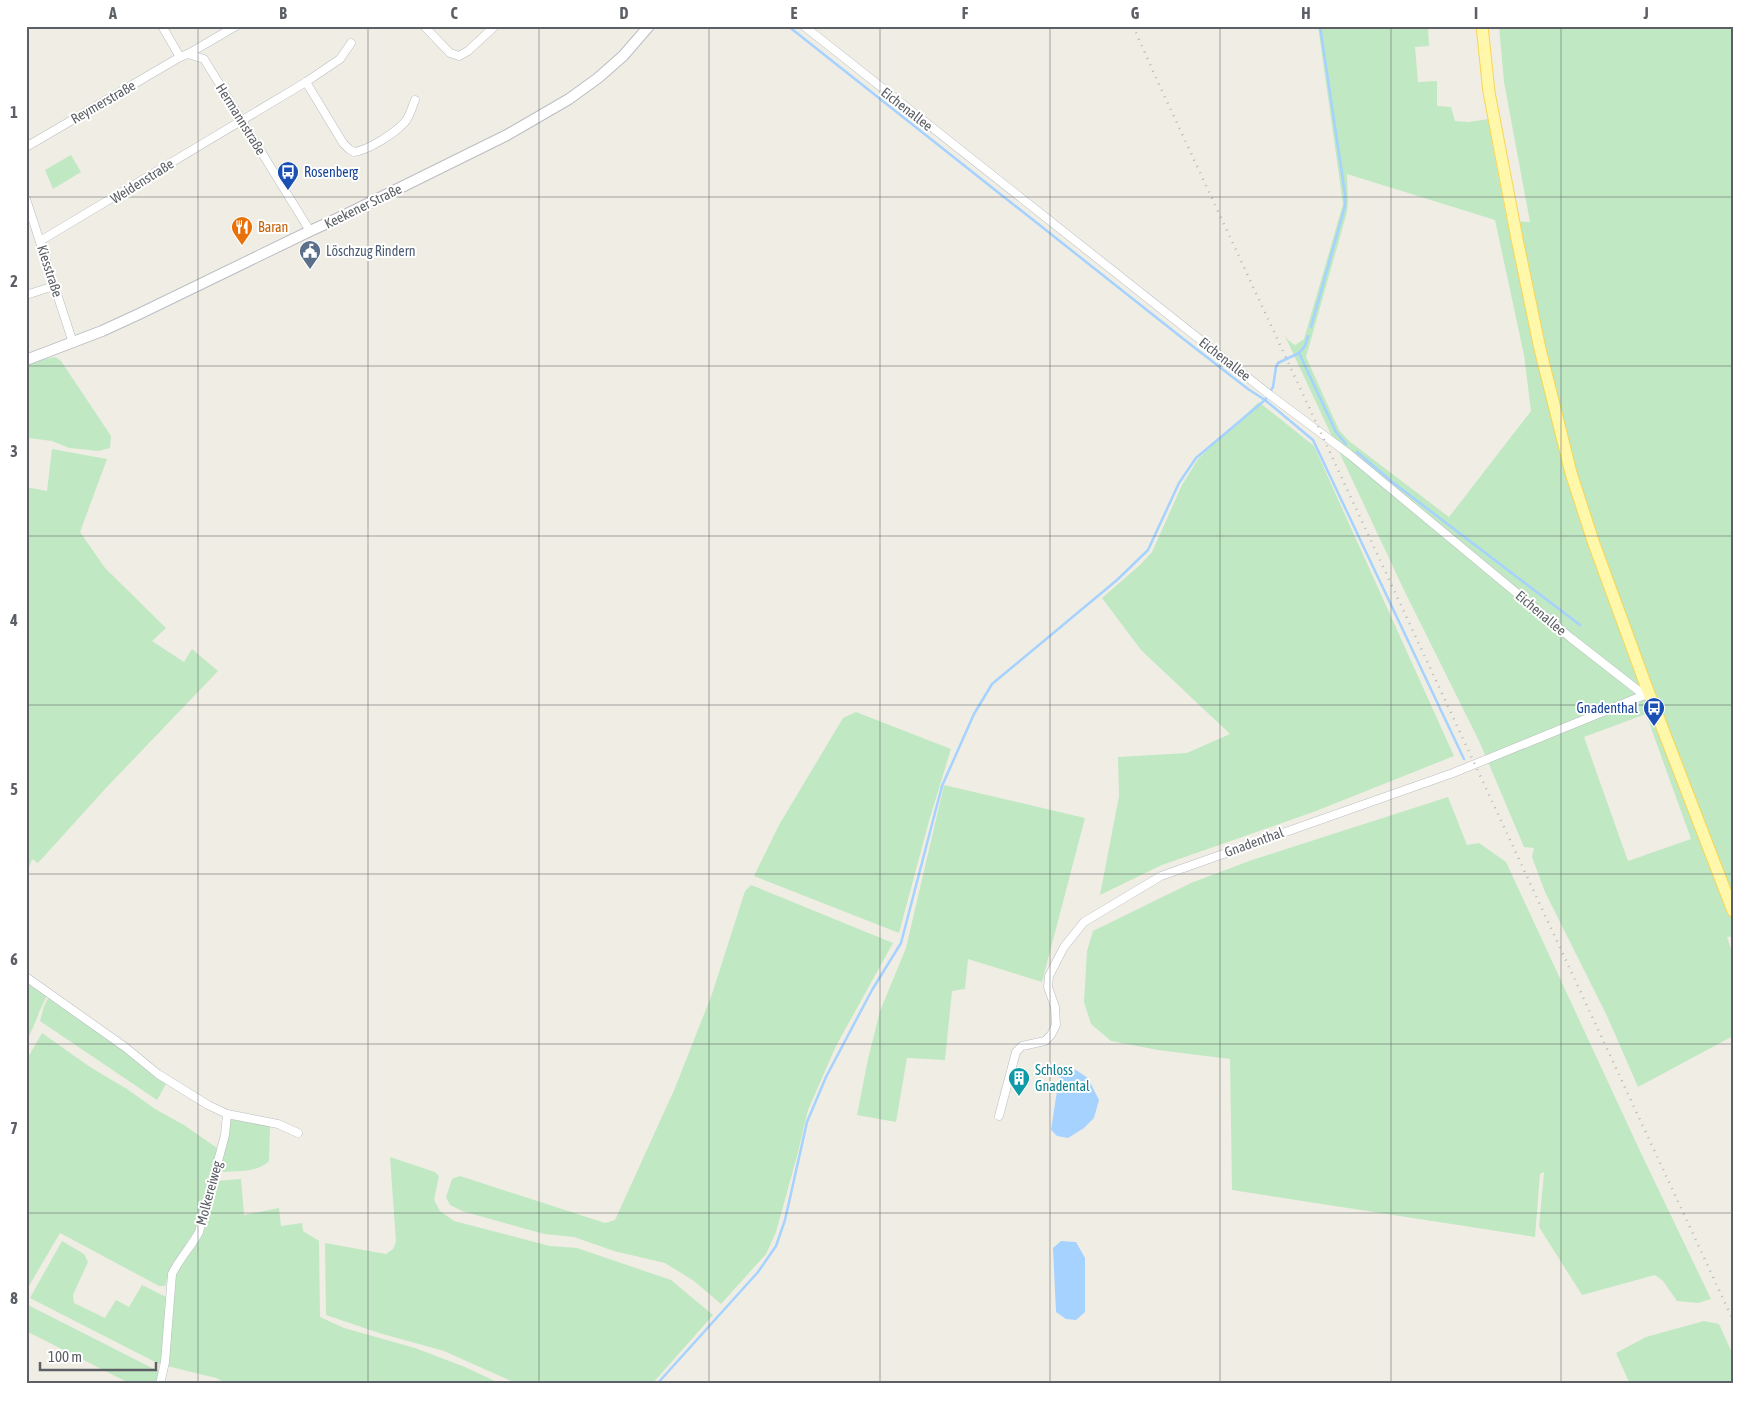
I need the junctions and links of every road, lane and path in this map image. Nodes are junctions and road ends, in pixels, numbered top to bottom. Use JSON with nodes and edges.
{"nodes":[{"id":1,"x":162,"y":26,"type":"edge"},
{"id":2,"x":236,"y":26,"type":"edge"},
{"id":3,"x":424,"y":26,"type":"edge"},
{"id":4,"x":495,"y":26,"type":"edge"},
{"id":5,"x":804,"y":26,"type":"edge"},
{"id":6,"x":1482,"y":26,"type":"edge"},
{"id":7,"x":648,"y":27,"type":"edge"},
{"id":8,"x":351,"y":43,"type":"dead end"},
{"id":9,"x":188,"y":54,"type":"junction"},
{"id":10,"x":180,"y":57,"type":"junction"},
{"id":11,"x":306,"y":82,"type":"junction"},
{"id":12,"x":415,"y":100,"type":"dead end"},
{"id":13,"x":242,"y":119,"type":"junction"},
{"id":14,"x":26,"y":147,"type":"edge"},
{"id":15,"x":26,"y":199,"type":"edge"},
{"id":16,"x":29,"y":213,"type":"edge"},
{"id":17,"x":310,"y":231,"type":"junction"},
{"id":18,"x":40,"y":242,"type":"junction"},
{"id":19,"x":54,"y":286,"type":"junction"},
{"id":20,"x":26,"y":296,"type":"edge"},
{"id":21,"x":73,"y":343,"type":"junction"},
{"id":22,"x":26,"y":360,"type":"edge"},
{"id":23,"x":1646,"y":694,"type":"junction"},
{"id":24,"x":1733,"y":911,"type":"edge"},
{"id":25,"x":26,"y":976,"type":"edge"},
{"id":26,"x":227,"y":1114,"type":"junction"},
{"id":27,"x":999,"y":1116,"type":"dead end"},
{"id":28,"x":298,"y":1133,"type":"dead end"},
{"id":29,"x":160,"y":1384,"type":"edge"}],
"edges":[{"from":1,"to":10,"type":"street"},
{"from":2,"to":9,"type":"street"},
{"from":3,"to":4,"type":"street"},
{"from":5,"to":23,"type":"street","name":"Eichenallee"},
{"from":6,"to":23,"type":"main road"},
{"from":7,"to":17,"type":"main road","name":"Keekener Straße"},
{"from":8,"to":11,"type":"street","name":"Weidenstraße"},
{"from":9,"to":10,"type":"street"},
{"from":9,"to":13,"type":"street","name":"Hermannstraße"},
{"from":10,"to":14,"type":"street","name":"Reymerstraße"},
{"from":11,"to":12,"type":"street"},
{"from":11,"to":13,"type":"street","name":"Weidenstraße"},
{"from":13,"to":17,"type":"street","name":"Hermannstraße"},
{"from":13,"to":18,"type":"street","name":"Weidenstraße"},
{"from":15,"to":16,"type":"street","name":"Kiesstraße"},
{"from":16,"to":18,"type":"street","name":"Kiesstraße"},
{"from":17,"to":21,"type":"main road","name":"Keekener Straße"},
{"from":18,"to":19,"type":"street","name":"Kiesstraße"},
{"from":19,"to":20,"type":"street"},
{"from":19,"to":21,"type":"street","name":"Kiesstraße"},
{"from":21,"to":22,"type":"main road","name":"Keekener Straße"},
{"from":23,"to":24,"type":"main road"},
{"from":23,"to":27,"type":"street","name":"Gnadenthal"},
{"from":25,"to":26,"type":"street"},
{"from":26,"to":28,"type":"street"},
{"from":26,"to":29,"type":"street","name":"Molkereiweg"}]}
